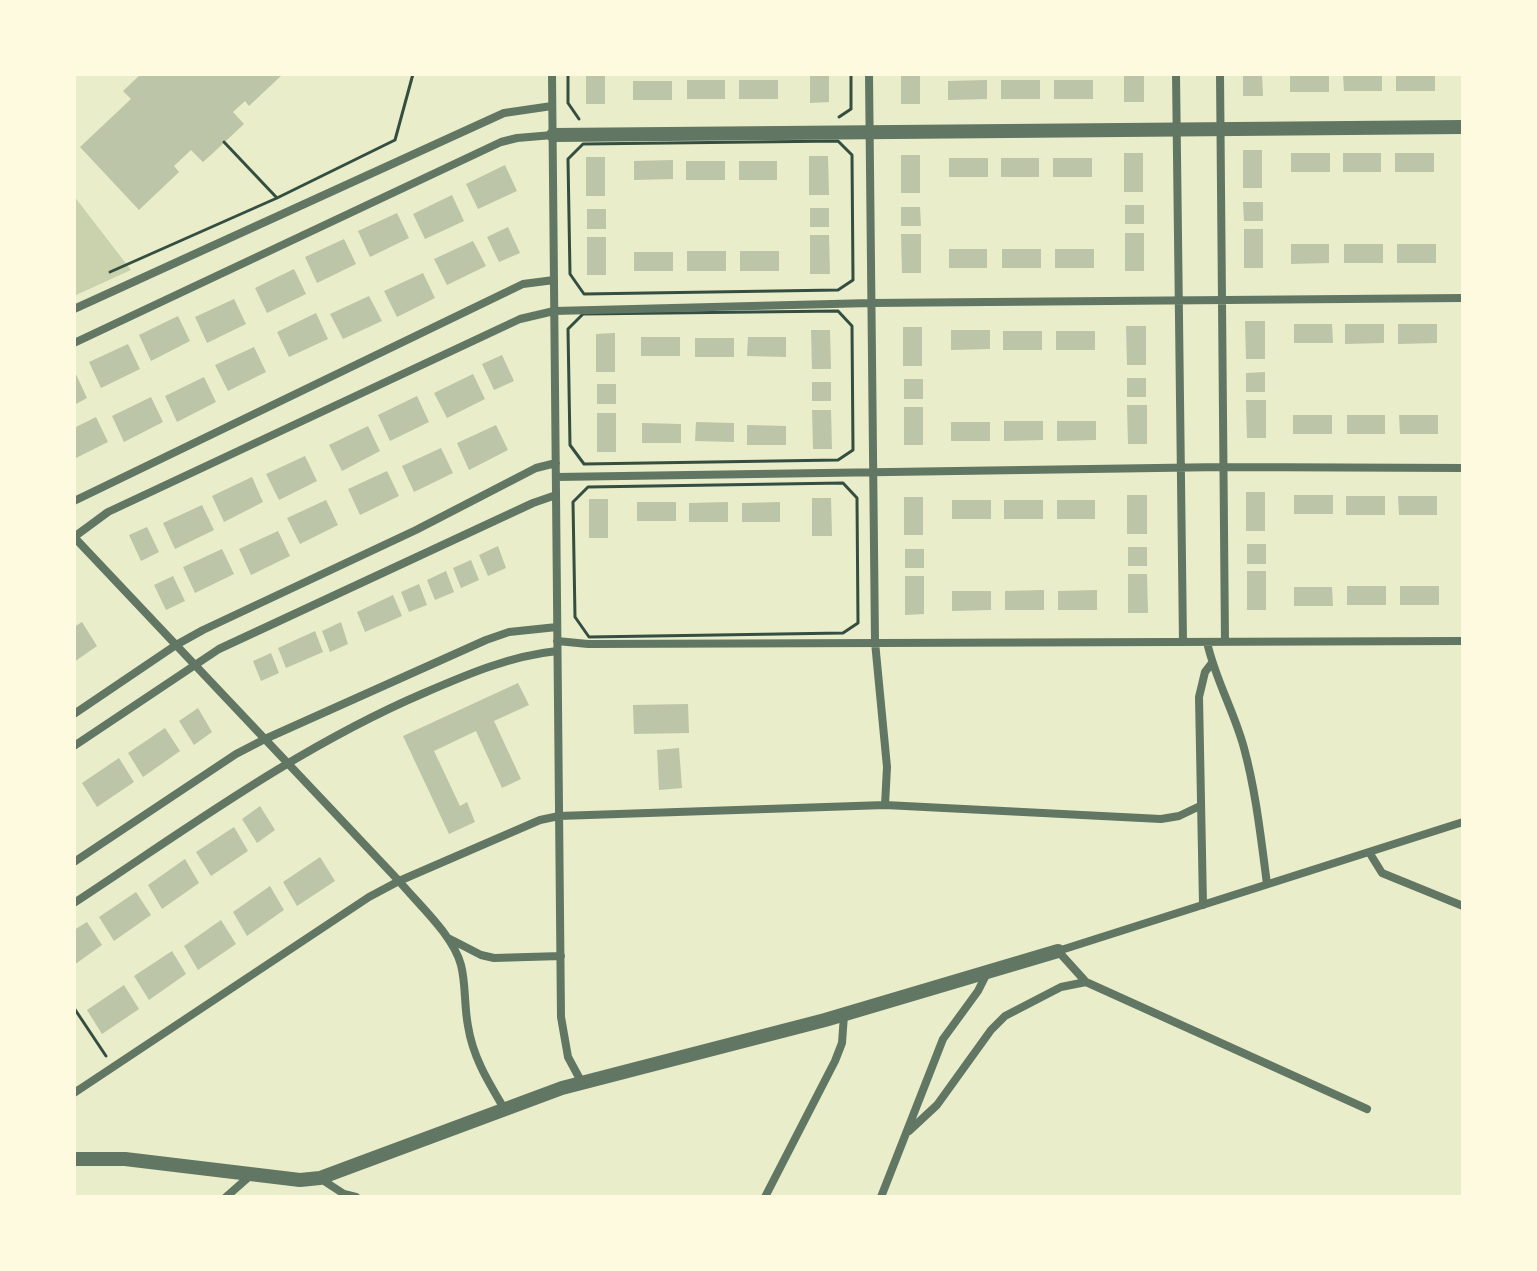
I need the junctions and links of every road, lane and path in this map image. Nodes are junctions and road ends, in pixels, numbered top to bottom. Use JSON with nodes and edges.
{"nodes":[{"id":1,"x":413,"y":74,"type":"edge"},
{"id":2,"x":552,"y":74,"type":"edge"},
{"id":3,"x":568,"y":74,"type":"edge"},
{"id":4,"x":869,"y":74,"type":"edge"},
{"id":5,"x":1176,"y":74,"type":"edge"},
{"id":6,"x":1220,"y":74,"type":"edge"},
{"id":7,"x":568,"y":103,"type":"dead end"},
{"id":8,"x":552,"y":106,"type":"junction"},
{"id":9,"x":1463,"y":127,"type":"edge"},
{"id":10,"x":1176,"y":129,"type":"junction"},
{"id":11,"x":1220,"y":129,"type":"junction"},
{"id":12,"x":869,"y":132,"type":"junction"},
{"id":13,"x":553,"y":135,"type":"junction"},
{"id":14,"x":224,"y":142,"type":"dead end"},
{"id":15,"x":277,"y":198,"type":"junction"},
{"id":16,"x":110,"y":272,"type":"dead end"},
{"id":17,"x":570,"y":274,"type":"joint"},
{"id":18,"x":554,"y":280,"type":"junction"},
{"id":19,"x":1463,"y":298,"type":"edge"},
{"id":20,"x":1221,"y":299,"type":"junction"},
{"id":21,"x":1179,"y":301,"type":"junction"},
{"id":22,"x":871,"y":303,"type":"junction"},
{"id":23,"x":74,"y":309,"type":"edge"},
{"id":24,"x":554,"y":311,"type":"junction"},
{"id":25,"x":74,"y":343,"type":"edge"},
{"id":26,"x":570,"y":445,"type":"joint"},
{"id":27,"x":556,"y":463,"type":"junction"},
{"id":28,"x":1223,"y":467,"type":"junction"},
{"id":29,"x":1181,"y":468,"type":"junction"},
{"id":30,"x":1463,"y":468,"type":"edge"},
{"id":31,"x":874,"y":472,"type":"junction"},
{"id":32,"x":556,"y":477,"type":"junction"},
{"id":33,"x":556,"y":495,"type":"junction"},
{"id":34,"x":74,"y":501,"type":"edge"},
{"id":35,"x":74,"y":537,"type":"edge"},
{"id":36,"x":575,"y":617,"type":"joint"},
{"id":37,"x":557,"y":627,"type":"junction"},
{"id":38,"x":1463,"y":641,"type":"edge"},
{"id":39,"x":875,"y":642,"type":"junction"},
{"id":40,"x":1183,"y":642,"type":"junction"},
{"id":41,"x":1207,"y":642,"type":"junction"},
{"id":42,"x":1225,"y":642,"type":"junction"},
{"id":43,"x":176,"y":645,"type":"junction"},
{"id":44,"x":557,"y":646,"type":"junction"},
{"id":45,"x":1212,"y":663,"type":"junction"},
{"id":46,"x":196,"y":666,"type":"junction"},
{"id":47,"x":74,"y":714,"type":"edge"},
{"id":48,"x":265,"y":739,"type":"junction"},
{"id":49,"x":74,"y":746,"type":"edge"},
{"id":50,"x":287,"y":762,"type":"junction"},
{"id":51,"x":885,"y":805,"type":"junction"},
{"id":52,"x":1200,"y":806,"type":"junction"},
{"id":53,"x":559,"y":816,"type":"junction"},
{"id":54,"x":1463,"y":822,"type":"edge"},
{"id":55,"x":1369,"y":852,"type":"junction"},
{"id":56,"x":74,"y":862,"type":"edge"},
{"id":57,"x":399,"y":881,"type":"junction"},
{"id":58,"x":1267,"y":884,"type":"junction"},
{"id":59,"x":74,"y":903,"type":"edge"},
{"id":60,"x":1203,"y":905,"type":"junction"},
{"id":61,"x":1463,"y":906,"type":"edge"},
{"id":62,"x":450,"y":939,"type":"junction"},
{"id":63,"x":1058,"y":951,"type":"junction"},
{"id":64,"x":561,"y":956,"type":"junction"},
{"id":65,"x":987,"y":972,"type":"junction"},
{"id":66,"x":1086,"y":982,"type":"junction"},
{"id":67,"x":74,"y":1008,"type":"edge"},
{"id":68,"x":844,"y":1015,"type":"junction"},
{"id":69,"x":112,"y":1066,"type":"junction"},
{"id":70,"x":582,"y":1083,"type":"junction"},
{"id":71,"x":74,"y":1093,"type":"edge"},
{"id":72,"x":1367,"y":1109,"type":"dead end"},
{"id":73,"x":505,"y":1110,"type":"junction"},
{"id":74,"x":906,"y":1135,"type":"junction"},
{"id":75,"x":74,"y":1159,"type":"edge"},
{"id":76,"x":252,"y":1175,"type":"junction"},
{"id":77,"x":320,"y":1178,"type":"junction"},
{"id":78,"x":226,"y":1197,"type":"edge"},
{"id":79,"x":356,"y":1197,"type":"edge"},
{"id":80,"x":765,"y":1197,"type":"edge"},
{"id":81,"x":881,"y":1197,"type":"edge"}],
"edges":[{"from":1,"to":15,"type":"path"},
{"from":2,"to":8,"type":"street"},
{"from":3,"to":7,"type":"path"},
{"from":4,"to":12,"type":"street"},
{"from":5,"to":10,"type":"street"},
{"from":6,"to":11,"type":"street"},
{"from":8,"to":13,"type":"street"},
{"from":8,"to":23,"type":"street"},
{"from":9,"to":11,"type":"street"},
{"from":10,"to":11,"type":"street"},
{"from":10,"to":12,"type":"street"},
{"from":10,"to":21,"type":"street"},
{"from":11,"to":20,"type":"street"},
{"from":12,"to":13,"type":"street"},
{"from":12,"to":22,"type":"street"},
{"from":13,"to":18,"type":"street"},
{"from":13,"to":25,"type":"street"},
{"from":14,"to":15,"type":"path"},
{"from":15,"to":16,"type":"path"},
{"from":17,"to":17,"type":"path"},
{"from":18,"to":24,"type":"street"},
{"from":18,"to":34,"type":"street"},
{"from":19,"to":20,"type":"street"},
{"from":20,"to":21,"type":"street"},
{"from":20,"to":28,"type":"street"},
{"from":21,"to":22,"type":"street"},
{"from":21,"to":29,"type":"street"},
{"from":22,"to":24,"type":"street"},
{"from":22,"to":31,"type":"street"},
{"from":24,"to":27,"type":"street"},
{"from":24,"to":35,"type":"street"},
{"from":26,"to":26,"type":"path"},
{"from":27,"to":32,"type":"street"},
{"from":27,"to":43,"type":"street"},
{"from":28,"to":29,"type":"street"},
{"from":28,"to":30,"type":"street"},
{"from":28,"to":42,"type":"street"},
{"from":29,"to":31,"type":"street"},
{"from":29,"to":40,"type":"street"},
{"from":31,"to":32,"type":"street"},
{"from":31,"to":39,"type":"street"},
{"from":32,"to":33,"type":"street"},
{"from":33,"to":37,"type":"street"},
{"from":33,"to":46,"type":"street"},
{"from":35,"to":43,"type":"street"},
{"from":36,"to":36,"type":"path"},
{"from":37,"to":44,"type":"street"},
{"from":37,"to":48,"type":"street"},
{"from":38,"to":42,"type":"street"},
{"from":39,"to":40,"type":"street"},
{"from":39,"to":44,"type":"street"},
{"from":39,"to":51,"type":"street"},
{"from":40,"to":41,"type":"street"},
{"from":41,"to":42,"type":"street"},
{"from":41,"to":45,"type":"street"},
{"from":43,"to":46,"type":"street"},
{"from":43,"to":47,"type":"street"},
{"from":44,"to":50,"type":"street"},
{"from":44,"to":53,"type":"street"},
{"from":45,"to":52,"type":"street"},
{"from":45,"to":58,"type":"street"},
{"from":46,"to":48,"type":"street"},
{"from":46,"to":49,"type":"street"},
{"from":48,"to":50,"type":"street"},
{"from":48,"to":56,"type":"street"},
{"from":50,"to":57,"type":"street"},
{"from":50,"to":59,"type":"street"},
{"from":51,"to":52,"type":"street"},
{"from":51,"to":53,"type":"street"},
{"from":52,"to":60,"type":"street"},
{"from":53,"to":57,"type":"street"},
{"from":53,"to":64,"type":"street"},
{"from":54,"to":55,"type":"street"},
{"from":55,"to":58,"type":"street"},
{"from":55,"to":61,"type":"street"},
{"from":57,"to":62,"type":"street"},
{"from":57,"to":69,"type":"street"},
{"from":58,"to":60,"type":"street"},
{"from":60,"to":63,"type":"street"},
{"from":62,"to":64,"type":"street"},
{"from":62,"to":73,"type":"street"},
{"from":63,"to":65,"type":"street"},
{"from":63,"to":66,"type":"street"},
{"from":64,"to":70,"type":"street"},
{"from":65,"to":68,"type":"street"},
{"from":65,"to":74,"type":"street"},
{"from":66,"to":72,"type":"street"},
{"from":66,"to":74,"type":"street"},
{"from":67,"to":69,"type":"path"},
{"from":68,"to":70,"type":"street"},
{"from":68,"to":80,"type":"street"},
{"from":69,"to":71,"type":"street"},
{"from":70,"to":73,"type":"street"},
{"from":73,"to":77,"type":"street"},
{"from":74,"to":81,"type":"street"},
{"from":75,"to":76,"type":"street"},
{"from":76,"to":77,"type":"street"},
{"from":76,"to":78,"type":"street"},
{"from":77,"to":79,"type":"street"}]}
